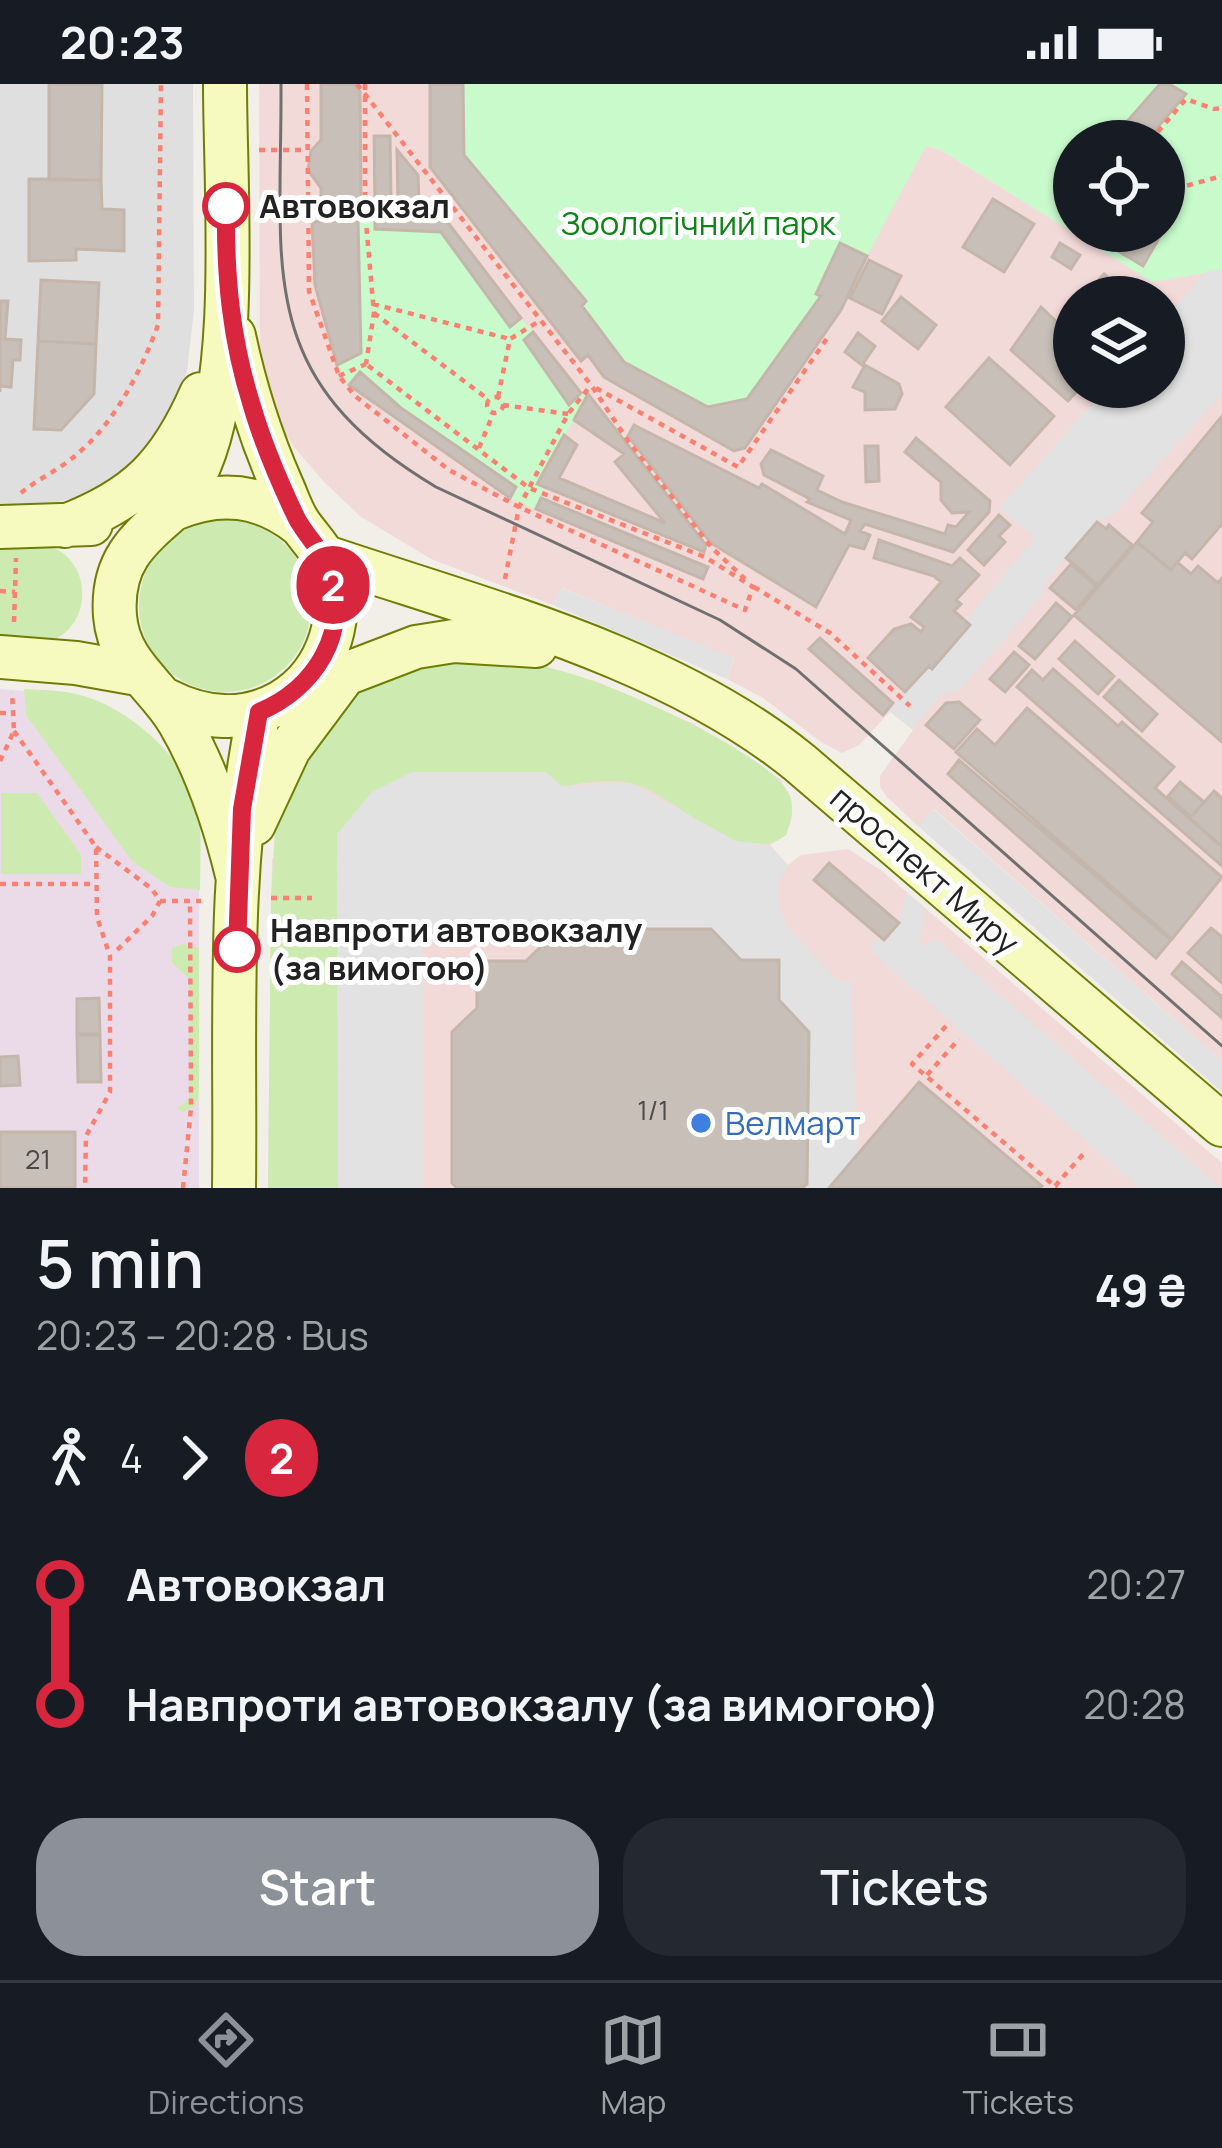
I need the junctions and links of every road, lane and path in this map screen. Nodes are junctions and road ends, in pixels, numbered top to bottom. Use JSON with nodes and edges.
{"nodes":[{"id":1,"x":161,"y":84,"type":"edge"},
{"id":2,"x":225,"y":84,"type":"edge"},
{"id":3,"x":307,"y":84,"type":"edge"},
{"id":4,"x":356,"y":84,"type":"edge"},
{"id":5,"x":365,"y":84,"type":"edge"},
{"id":6,"x":365,"y":94,"type":"junction"},
{"id":7,"x":1222,"y":108,"type":"edge"},
{"id":8,"x":1168,"y":120,"type":"edge"},
{"id":9,"x":259,"y":150,"type":"dead end"},
{"id":10,"x":306,"y":150,"type":"junction"},
{"id":11,"x":1222,"y":176,"type":"edge"},
{"id":12,"x":1185,"y":186,"type":"edge"},
{"id":13,"x":452,"y":209,"type":"junction"},
{"id":14,"x":364,"y":211,"type":"junction"},
{"id":15,"x":309,"y":213,"type":"junction"},
{"id":16,"x":225,"y":300,"type":"junction"},
{"id":17,"x":373,"y":304,"type":"junction"},
{"id":18,"x":374,"y":313,"type":"junction"},
{"id":19,"x":541,"y":320,"type":"junction"},
{"id":20,"x":828,"y":337,"type":"dead end"},
{"id":21,"x":511,"y":339,"type":"junction"},
{"id":22,"x":366,"y":364,"type":"junction"},
{"id":23,"x":339,"y":376,"type":"junction"},
{"id":24,"x":591,"y":385,"type":"junction"},
{"id":25,"x":497,"y":398,"type":"junction"},
{"id":26,"x":489,"y":400,"type":"junction"},
{"id":27,"x":503,"y":405,"type":"junction"},
{"id":28,"x":493,"y":413,"type":"junction"},
{"id":29,"x":568,"y":414,"type":"junction"},
{"id":30,"x":479,"y":448,"type":"junction"},
{"id":31,"x":529,"y":488,"type":"junction"},
{"id":32,"x":519,"y":507,"type":"junction"},
{"id":33,"x":166,"y":514,"type":"junction"},
{"id":34,"x":65,"y":526,"type":"junction"},
{"id":35,"x":12,"y":530,"type":"edge"},
{"id":36,"x":312,"y":540,"type":"junction"},
{"id":37,"x":503,"y":586,"type":"dead end"},
{"id":38,"x":753,"y":586,"type":"junction"},
{"id":39,"x":0,"y":592,"type":"edge"},
{"id":40,"x":15,"y":592,"type":"junction"},
{"id":41,"x":603,"y":653,"type":"junction"},
{"id":42,"x":9,"y":656,"type":"edge"},
{"id":43,"x":343,"y":677,"type":"junction"},
{"id":44,"x":152,"y":687,"type":"junction"},
{"id":45,"x":276,"y":703,"type":"junction"},
{"id":46,"x":910,"y":706,"type":"dead end"},
{"id":47,"x":13,"y":712,"type":"junction"},
{"id":48,"x":0,"y":713,"type":"edge"},
{"id":49,"x":14,"y":731,"type":"junction"},
{"id":50,"x":0,"y":761,"type":"edge"},
{"id":51,"x":96,"y":847,"type":"junction"},
{"id":52,"x":0,"y":884,"type":"edge"},
{"id":53,"x":97,"y":884,"type":"junction"},
{"id":54,"x":254,"y":886,"type":"junction"},
{"id":55,"x":312,"y":898,"type":"dead end"},
{"id":56,"x":190,"y":901,"type":"junction"},
{"id":57,"x":201,"y":901,"type":"dead end"},
{"id":58,"x":160,"y":902,"type":"junction"},
{"id":59,"x":110,"y":956,"type":"junction"},
{"id":60,"x":946,"y":1026,"type":"dead end"},
{"id":61,"x":959,"y":1039,"type":"dead end"},
{"id":62,"x":926,"y":1076,"type":"junction"},
{"id":63,"x":1222,"y":1125,"type":"edge"},
{"id":64,"x":1084,"y":1152,"type":"dead end"},
{"id":65,"x":1056,"y":1187,"type":"edge"},
{"id":66,"x":85,"y":1188,"type":"edge"},
{"id":67,"x":183,"y":1188,"type":"edge"},
{"id":68,"x":235,"y":1188,"type":"edge"}],
"edges":[{"from":1,"to":35,"type":"path"},
{"from":2,"to":16,"type":"main road"},
{"from":3,"to":10,"type":"path"},
{"from":4,"to":6,"type":"path"},
{"from":5,"to":6,"type":"path"},
{"from":6,"to":13,"type":"path"},
{"from":6,"to":14,"type":"path"},
{"from":7,"to":8,"type":"path"},
{"from":9,"to":10,"type":"path"},
{"from":10,"to":15,"type":"path"},
{"from":11,"to":12,"type":"path"},
{"from":13,"to":14,"type":"path"},
{"from":13,"to":19,"type":"path"},
{"from":14,"to":15,"type":"path"},
{"from":14,"to":17,"type":"path"},
{"from":15,"to":23,"type":"path"},
{"from":16,"to":33,"type":"main road"},
{"from":16,"to":34,"type":"main road"},
{"from":16,"to":36,"type":"main road"},
{"from":17,"to":18,"type":"path"},
{"from":17,"to":21,"type":"path"},
{"from":18,"to":22,"type":"path"},
{"from":18,"to":26,"type":"path"},
{"from":19,"to":21,"type":"path"},
{"from":19,"to":24,"type":"path"},
{"from":20,"to":24,"type":"path"},
{"from":21,"to":25,"type":"path"},
{"from":22,"to":23,"type":"path"},
{"from":22,"to":30,"type":"path"},
{"from":23,"to":32,"type":"path"},
{"from":24,"to":29,"type":"path"},
{"from":24,"to":38,"type":"path"},
{"from":25,"to":26,"type":"path"},
{"from":25,"to":27,"type":"path"},
{"from":26,"to":28,"type":"path"},
{"from":27,"to":28,"type":"path"},
{"from":27,"to":29,"type":"path"},
{"from":28,"to":30,"type":"path"},
{"from":29,"to":31,"type":"path"},
{"from":30,"to":31,"type":"path"},
{"from":31,"to":32,"type":"path"},
{"from":31,"to":38,"type":"path"},
{"from":32,"to":37,"type":"path"},
{"from":32,"to":38,"type":"path"},
{"from":33,"to":34,"type":"main road"},
{"from":33,"to":36,"type":"main road"},
{"from":33,"to":44,"type":"main road"},
{"from":34,"to":35,"type":"main road"},
{"from":35,"to":40,"type":"path"},
{"from":36,"to":41,"type":"main road","name":"проспект Миру"},
{"from":36,"to":45,"type":"main road"},
{"from":38,"to":46,"type":"path"},
{"from":39,"to":40,"type":"path"},
{"from":40,"to":42,"type":"path"},
{"from":41,"to":43,"type":"main road","name":"проспект Миру"},
{"from":41,"to":63,"type":"main road","name":"проспект Миру"},
{"from":42,"to":44,"type":"main road"},
{"from":42,"to":47,"type":"path"},
{"from":43,"to":45,"type":"main road","name":"проспект Миру"},
{"from":43,"to":54,"type":"main road"},
{"from":44,"to":45,"type":"main road"},
{"from":44,"to":54,"type":"main road"},
{"from":45,"to":54,"type":"main road"},
{"from":47,"to":48,"type":"path"},
{"from":47,"to":49,"type":"path"},
{"from":49,"to":50,"type":"path"},
{"from":49,"to":51,"type":"path"},
{"from":51,"to":53,"type":"path"},
{"from":51,"to":58,"type":"path"},
{"from":52,"to":53,"type":"path"},
{"from":53,"to":59,"type":"path"},
{"from":54,"to":55,"type":"path"},
{"from":54,"to":68,"type":"main road"},
{"from":56,"to":57,"type":"path"},
{"from":56,"to":58,"type":"path"},
{"from":56,"to":67,"type":"path"},
{"from":58,"to":59,"type":"path"},
{"from":59,"to":66,"type":"path"},
{"from":60,"to":62,"type":"path"},
{"from":61,"to":62,"type":"path"},
{"from":62,"to":65,"type":"path"},
{"from":64,"to":65,"type":"path"}]}
